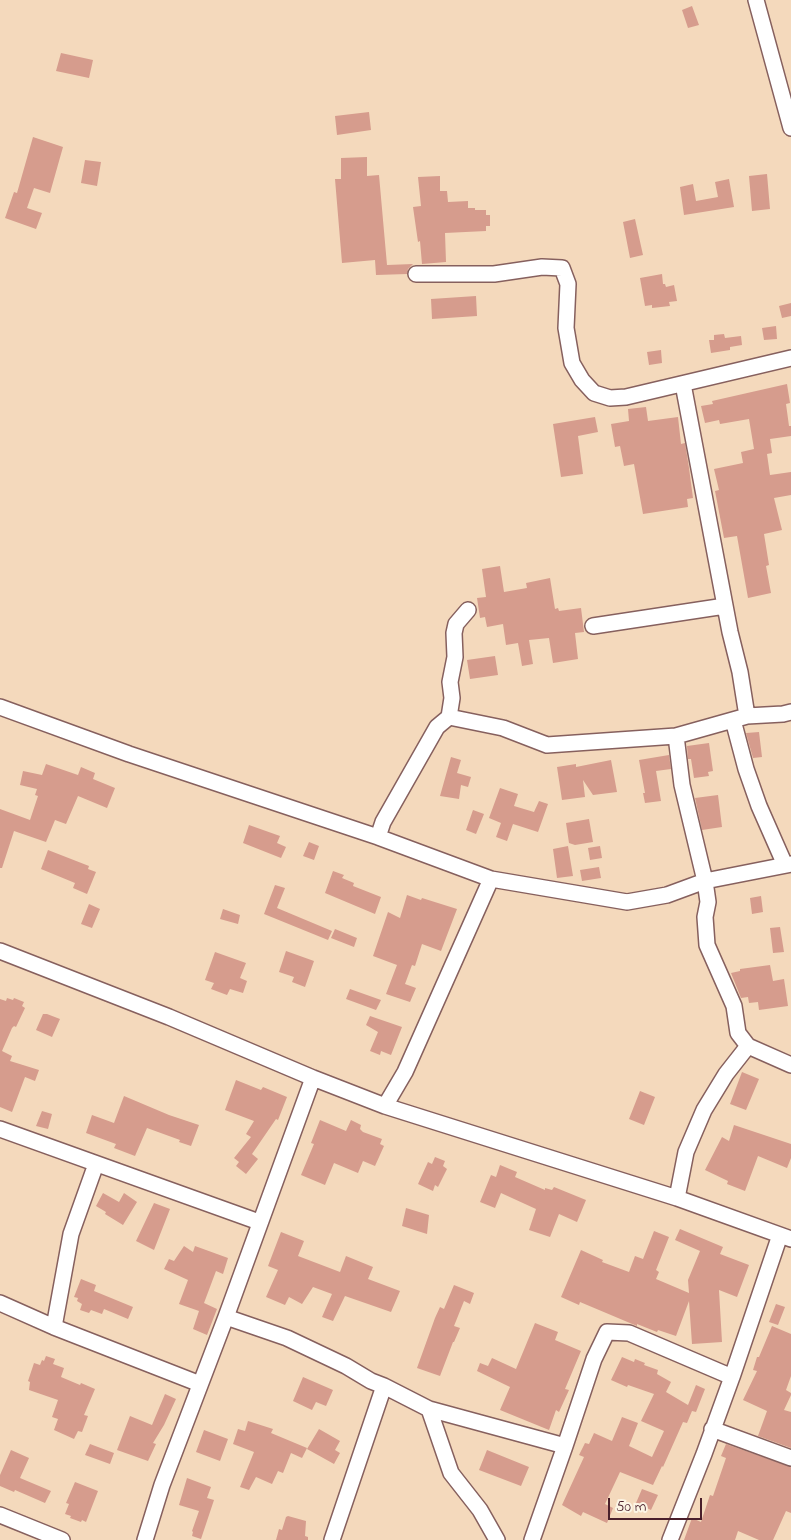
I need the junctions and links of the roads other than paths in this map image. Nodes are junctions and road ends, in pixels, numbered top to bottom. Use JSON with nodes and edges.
{"nodes":[{"id":1,"x":756,"y":0,"type":"edge"},
{"id":2,"x":791,"y":128,"type":"edge"},
{"id":3,"x":416,"y":274,"type":"dead end"},
{"id":4,"x":791,"y":358,"type":"edge"},
{"id":5,"x":683,"y":384,"type":"junction"},
{"id":6,"x":725,"y":606,"type":"junction"},
{"id":7,"x":468,"y":610,"type":"dead end"},
{"id":8,"x":593,"y":626,"type":"dead end"},
{"id":9,"x":0,"y":707,"type":"edge"},
{"id":10,"x":791,"y":712,"type":"edge"},
{"id":11,"x":449,"y":717,"type":"junction"},
{"id":12,"x":740,"y":718,"type":"junction"},
{"id":13,"x":676,"y":736,"type":"junction"},
{"id":14,"x":378,"y":837,"type":"junction"},
{"id":15,"x":788,"y":864,"type":"edge"},
{"id":16,"x":492,"y":880,"type":"junction"},
{"id":17,"x":705,"y":881,"type":"junction"},
{"id":18,"x":0,"y":951,"type":"edge"},
{"id":19,"x":748,"y":1046,"type":"junction"},
{"id":20,"x":791,"y":1065,"type":"edge"},
{"id":21,"x":313,"y":1078,"type":"junction"},
{"id":22,"x":385,"y":1106,"type":"junction"},
{"id":23,"x":0,"y":1129,"type":"edge"},
{"id":24,"x":96,"y":1164,"type":"junction"},
{"id":25,"x":677,"y":1198,"type":"junction"},
{"id":26,"x":259,"y":1222,"type":"junction"},
{"id":27,"x":785,"y":1237,"type":"edge"},
{"id":28,"x":0,"y":1303,"type":"edge"},
{"id":29,"x":226,"y":1317,"type":"junction"},
{"id":30,"x":54,"y":1327,"type":"junction"},
{"id":31,"x":732,"y":1378,"type":"junction"},
{"id":32,"x":200,"y":1384,"type":"junction"},
{"id":33,"x":384,"y":1386,"type":"junction"},
{"id":34,"x":429,"y":1409,"type":"junction"},
{"id":35,"x":712,"y":1429,"type":"junction"},
{"id":36,"x":566,"y":1446,"type":"junction"},
{"id":37,"x":791,"y":1458,"type":"edge"},
{"id":38,"x":0,"y":1515,"type":"edge"},
{"id":39,"x":62,"y":1540,"type":"edge"},
{"id":40,"x":145,"y":1540,"type":"edge"},
{"id":41,"x":332,"y":1540,"type":"edge"},
{"id":42,"x":497,"y":1540,"type":"edge"},
{"id":43,"x":532,"y":1540,"type":"edge"},
{"id":44,"x":670,"y":1540,"type":"edge"}],
"edges":[{"from":1,"to":2,"type":"street"},
{"from":3,"to":5,"type":"street"},
{"from":4,"to":5,"type":"street"},
{"from":5,"to":6,"type":"street"},
{"from":6,"to":8,"type":"street"},
{"from":6,"to":12,"type":"street"},
{"from":7,"to":11,"type":"street"},
{"from":9,"to":14,"type":"street"},
{"from":10,"to":12,"type":"street"},
{"from":11,"to":13,"type":"street"},
{"from":11,"to":14,"type":"street"},
{"from":12,"to":13,"type":"street"},
{"from":12,"to":15,"type":"street"},
{"from":13,"to":17,"type":"street"},
{"from":14,"to":16,"type":"street"},
{"from":15,"to":17,"type":"street"},
{"from":16,"to":17,"type":"street"},
{"from":16,"to":22,"type":"street"},
{"from":17,"to":19,"type":"street"},
{"from":18,"to":21,"type":"street"},
{"from":19,"to":20,"type":"street"},
{"from":19,"to":25,"type":"street"},
{"from":21,"to":22,"type":"street"},
{"from":21,"to":26,"type":"street"},
{"from":22,"to":25,"type":"street"},
{"from":23,"to":24,"type":"street"},
{"from":24,"to":26,"type":"street"},
{"from":24,"to":30,"type":"street"},
{"from":25,"to":27,"type":"street"},
{"from":26,"to":29,"type":"street"},
{"from":27,"to":31,"type":"street"},
{"from":28,"to":30,"type":"street"},
{"from":29,"to":32,"type":"street"},
{"from":29,"to":33,"type":"street"},
{"from":30,"to":32,"type":"street"},
{"from":31,"to":35,"type":"street"},
{"from":31,"to":36,"type":"street"},
{"from":32,"to":40,"type":"street"},
{"from":33,"to":34,"type":"street"},
{"from":33,"to":41,"type":"street"},
{"from":34,"to":36,"type":"street"},
{"from":34,"to":42,"type":"street"},
{"from":35,"to":37,"type":"street"},
{"from":35,"to":44,"type":"street"},
{"from":36,"to":43,"type":"street"},
{"from":38,"to":39,"type":"street"}]}
